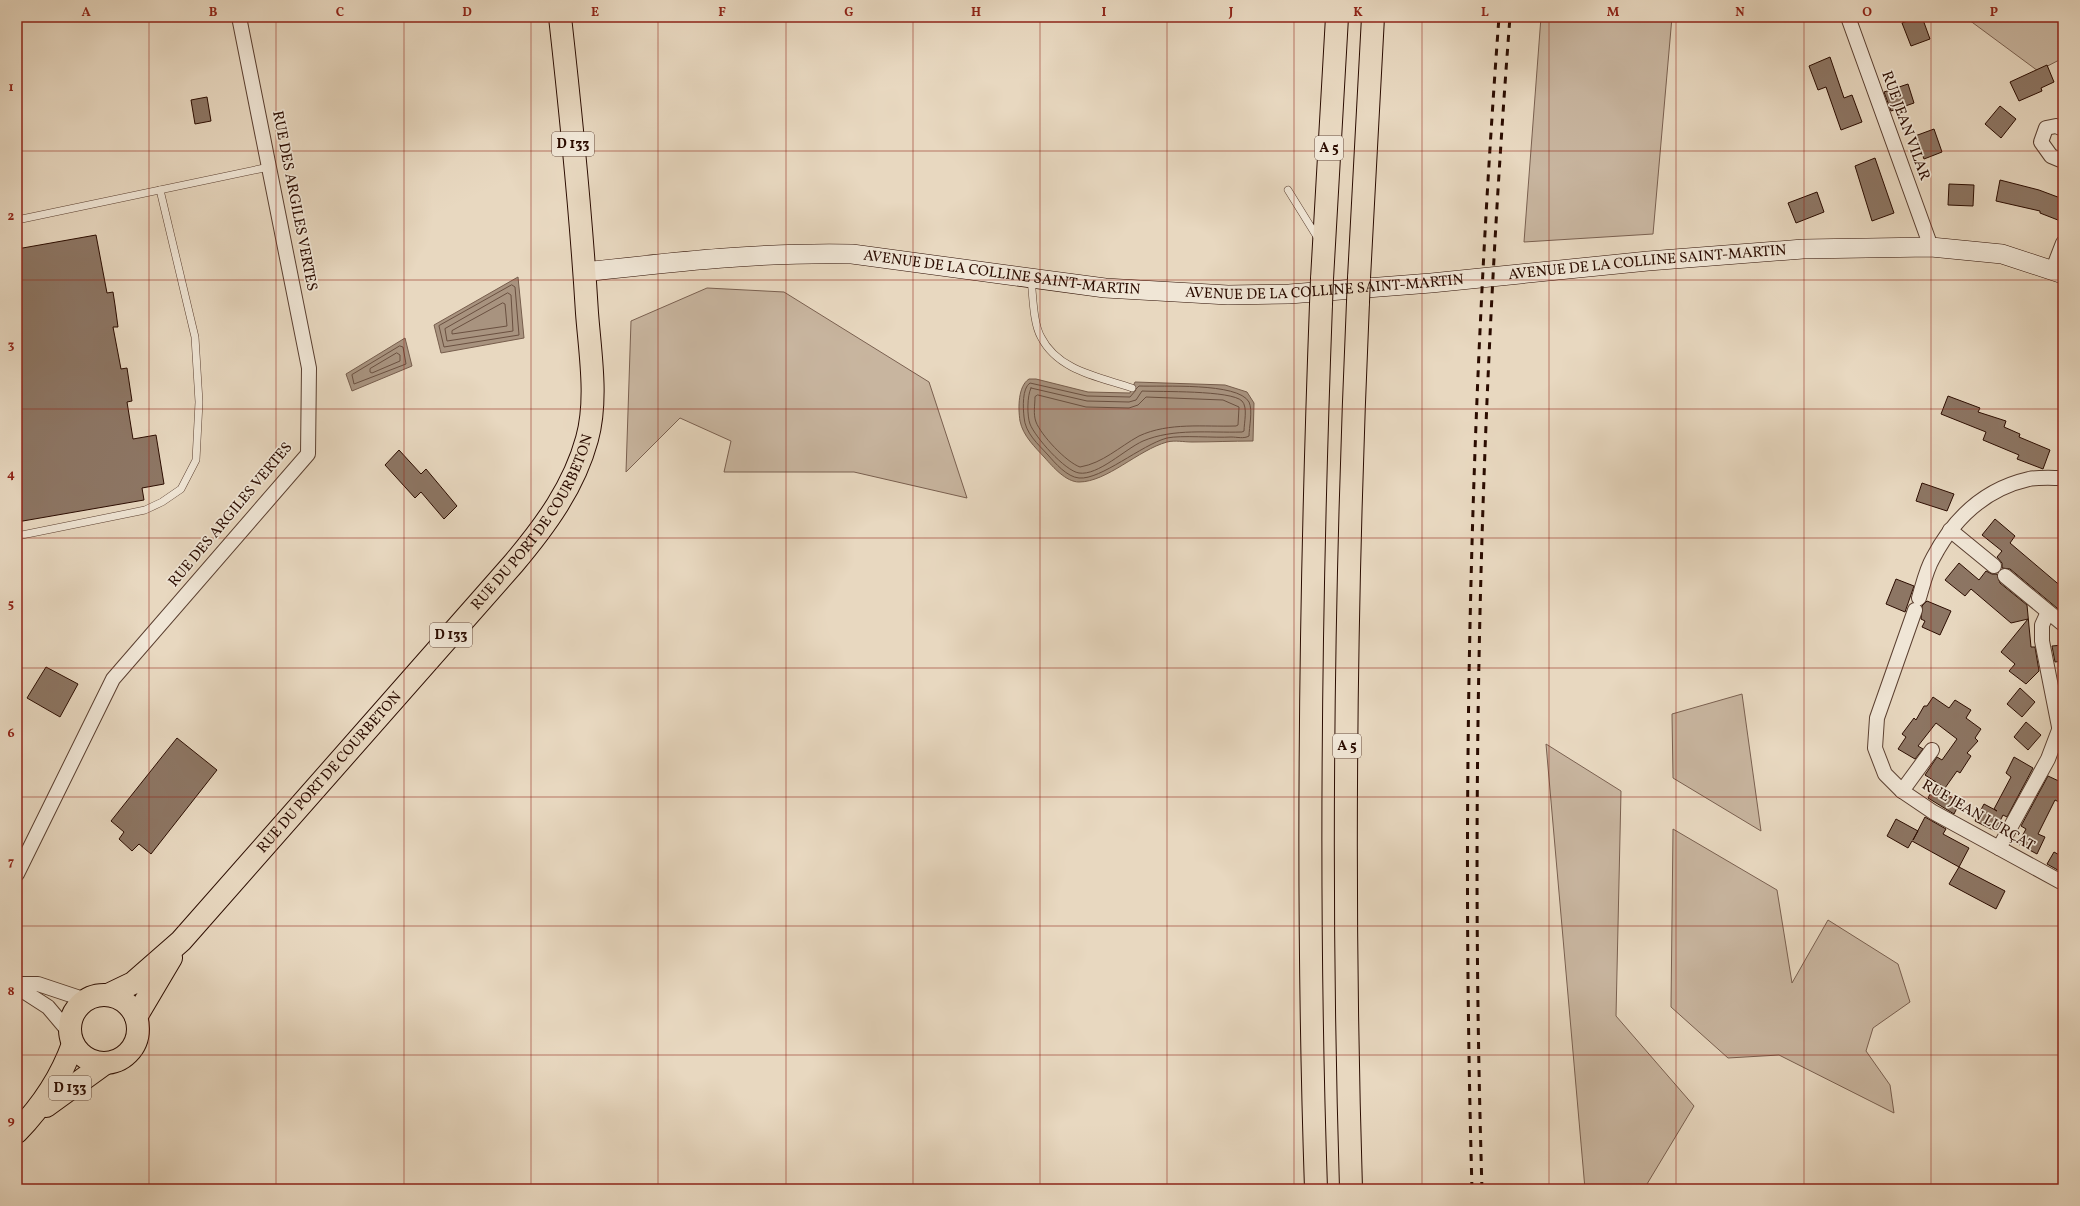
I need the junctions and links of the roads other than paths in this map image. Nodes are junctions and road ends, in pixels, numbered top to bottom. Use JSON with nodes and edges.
{"nodes":[{"id":1,"x":240,"y":17,"type":"edge"},
{"id":2,"x":560,"y":17,"type":"edge"},
{"id":3,"x":1337,"y":17,"type":"edge"},
{"id":4,"x":1374,"y":17,"type":"edge"},
{"id":5,"x":1848,"y":17,"type":"edge"},
{"id":6,"x":2063,"y":129,"type":"edge"},
{"id":7,"x":2063,"y":161,"type":"edge"},
{"id":8,"x":269,"y":167,"type":"junction"},
{"id":9,"x":160,"y":190,"type":"junction"},
{"id":10,"x":1288,"y":190,"type":"dead end"},
{"id":11,"x":17,"y":220,"type":"edge"},
{"id":12,"x":2063,"y":243,"type":"edge"},
{"id":13,"x":1930,"y":247,"type":"junction"},
{"id":14,"x":1324,"y":249,"type":"junction"},
{"id":15,"x":2058,"y":271,"type":"edge"},
{"id":16,"x":584,"y":272,"type":"junction"},
{"id":17,"x":1031,"y":279,"type":"junction"},
{"id":18,"x":1132,"y":388,"type":"dead end"},
{"id":19,"x":2063,"y":478,"type":"edge"},
{"id":20,"x":1950,"y":530,"type":"junction"},
{"id":21,"x":17,"y":536,"type":"edge"},
{"id":22,"x":1994,"y":566,"type":"dead end"},
{"id":23,"x":2005,"y":576,"type":"dead end"},
{"id":24,"x":2048,"y":612,"type":"junction"},
{"id":25,"x":2063,"y":624,"type":"edge"},
{"id":26,"x":2060,"y":729,"type":"junction"},
{"id":27,"x":2063,"y":747,"type":"edge"},
{"id":28,"x":1932,"y":750,"type":"dead end"},
{"id":29,"x":1902,"y":791,"type":"junction"},
{"id":30,"x":1999,"y":848,"type":"junction"},
{"id":31,"x":17,"y":874,"type":"edge"},
{"id":32,"x":2063,"y":883,"type":"edge"},
{"id":33,"x":181,"y":942,"type":"junction"},
{"id":34,"x":17,"y":986,"type":"edge"},
{"id":35,"x":108,"y":995,"type":"junction"},
{"id":36,"x":86,"y":1000,"type":"junction"},
{"id":37,"x":136,"y":1017,"type":"junction"},
{"id":38,"x":71,"y":1039,"type":"junction"},
{"id":39,"x":104,"y":1064,"type":"junction"},
{"id":40,"x":36,"y":1112,"type":"junction"},
{"id":41,"x":17,"y":1132,"type":"edge"},
{"id":42,"x":1316,"y":1189,"type":"edge"},
{"id":43,"x":1352,"y":1189,"type":"edge"}],
"edges":[{"from":1,"to":8,"type":"street","name":"RUE DES ARGILES VERTES"},
{"from":2,"to":16,"type":"main road","name":"RUE DU PORT DE COURBETON","number":"D 133"},
{"from":3,"to":14,"type":"main road","number":"A 5"},
{"from":4,"to":43,"type":"main road","number":"A 5","bridge":true},
{"from":5,"to":13,"type":"street","name":"RUE JEAN VILAR"},
{"from":6,"to":7,"type":"street"},
{"from":8,"to":9,"type":"lane"},
{"from":8,"to":31,"type":"street","name":"RUE DES ARGILES VERTES"},
{"from":9,"to":11,"type":"lane"},
{"from":9,"to":21,"type":"lane"},
{"from":10,"to":14,"type":"lane"},
{"from":12,"to":15,"type":"street"},
{"from":13,"to":15,"type":"street","name":"AVENUE DE LA COLLINE SAINT-MARTIN"},
{"from":13,"to":17,"type":"street","name":"AVENUE DE LA COLLINE SAINT-MARTIN"},
{"from":14,"to":42,"type":"main road","number":"A 5","bridge":true},
{"from":16,"to":17,"type":"street","name":"AVENUE DE LA COLLINE SAINT-MARTIN"},
{"from":16,"to":33,"type":"main road","name":"RUE DU PORT DE COURBETON","number":"D 133"},
{"from":17,"to":18,"type":"lane"},
{"from":19,"to":20,"type":"street","name":"RUE JEAN LURÇAT"},
{"from":20,"to":22,"type":"street"},
{"from":20,"to":29,"type":"street","name":"RUE JEAN LURÇAT"},
{"from":23,"to":24,"type":"street"},
{"from":24,"to":25,"type":"street"},
{"from":24,"to":26,"type":"street"},
{"from":26,"to":27,"type":"street"},
{"from":26,"to":30,"type":"street"},
{"from":28,"to":29,"type":"street"},
{"from":29,"to":30,"type":"street","name":"RUE JEAN LURÇAT"},
{"from":30,"to":32,"type":"street","name":"RUE JEAN LURÇAT"},
{"from":33,"to":35,"type":"main road","name":"RUE DU PORT DE COURBETON"},
{"from":33,"to":37,"type":"main road","name":"RUE DU PORT DE COURBETON"},
{"from":34,"to":36,"type":"street"},
{"from":34,"to":38,"type":"street"},
{"from":35,"to":36,"type":"main road"},
{"from":35,"to":37,"type":"main road"},
{"from":36,"to":38,"type":"main road"},
{"from":37,"to":39,"type":"main road"},
{"from":38,"to":39,"type":"main road"},
{"from":38,"to":40,"type":"main road","number":"D 133"},
{"from":39,"to":40,"type":"main road","number":"D 133"},
{"from":40,"to":41,"type":"main road","number":"D 133"}]}
